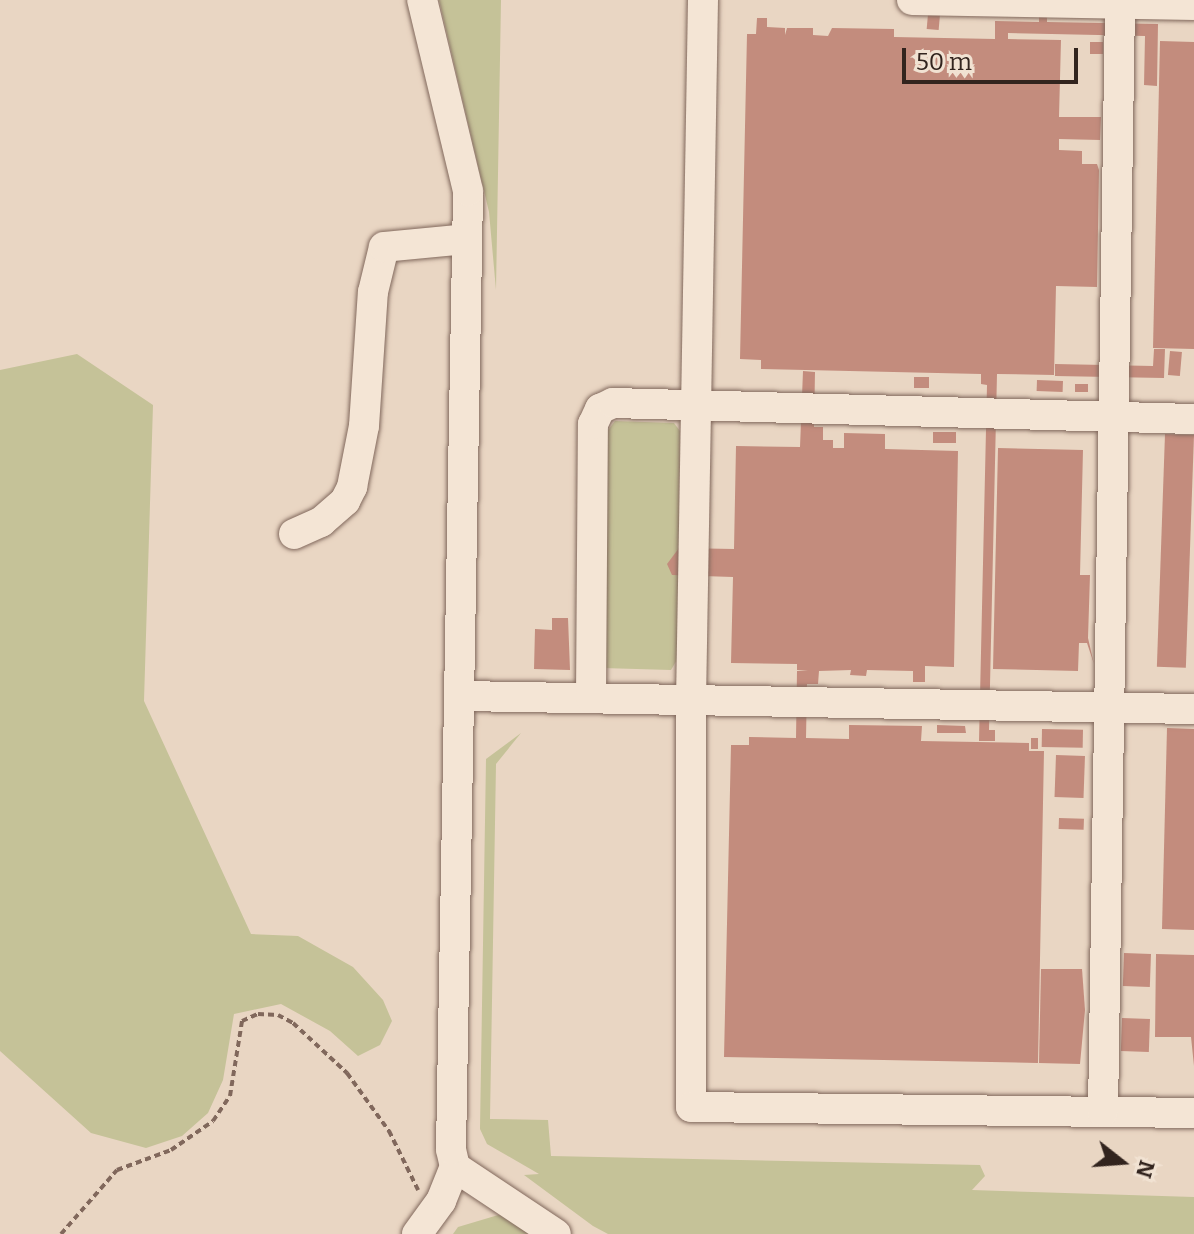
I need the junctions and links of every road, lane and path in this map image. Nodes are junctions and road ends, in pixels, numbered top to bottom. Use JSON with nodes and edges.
{"nodes":[{"id":1,"x":422,"y":0,"type":"edge"},
{"id":2,"x":703,"y":0,"type":"edge"},
{"id":3,"x":912,"y":0,"type":"edge"},
{"id":4,"x":1120,"y":4,"type":"junction"},
{"id":5,"x":1194,"y":5,"type":"edge"},
{"id":6,"x":467,"y":239,"type":"junction"},
{"id":7,"x":696,"y":405,"type":"junction"},
{"id":8,"x":1115,"y":417,"type":"junction"},
{"id":9,"x":1194,"y":419,"type":"edge"},
{"id":10,"x":294,"y":534,"type":"dead end"},
{"id":11,"x":462,"y":696,"type":"junction"},
{"id":12,"x":591,"y":698,"type":"junction"},
{"id":13,"x":691,"y":700,"type":"junction"},
{"id":14,"x":1110,"y":707,"type":"junction"},
{"id":15,"x":1194,"y":709,"type":"edge"},
{"id":16,"x":1103,"y":1112,"type":"junction"},
{"id":17,"x":1194,"y":1113,"type":"edge"},
{"id":18,"x":455,"y":1167,"type":"junction"},
{"id":19,"x":441,"y":1201,"type":"junction"},
{"id":20,"x":61,"y":1234,"type":"edge"},
{"id":21,"x":417,"y":1234,"type":"edge"},
{"id":22,"x":556,"y":1234,"type":"edge"}],
"edges":[{"from":1,"to":6,"type":"street"},
{"from":2,"to":7,"type":"street"},
{"from":3,"to":4,"type":"street"},
{"from":4,"to":5,"type":"street"},
{"from":4,"to":8,"type":"street"},
{"from":6,"to":10,"type":"street"},
{"from":6,"to":11,"type":"street"},
{"from":7,"to":8,"type":"street"},
{"from":7,"to":12,"type":"street"},
{"from":7,"to":13,"type":"street"},
{"from":8,"to":9,"type":"street"},
{"from":8,"to":14,"type":"street"},
{"from":11,"to":12,"type":"street"},
{"from":11,"to":18,"type":"street"},
{"from":12,"to":13,"type":"street"},
{"from":13,"to":14,"type":"street"},
{"from":13,"to":16,"type":"street"},
{"from":14,"to":15,"type":"street"},
{"from":14,"to":16,"type":"street"},
{"from":16,"to":17,"type":"street"},
{"from":18,"to":19,"type":"street"},
{"from":18,"to":22,"type":"street"},
{"from":19,"to":20,"type":"path"},
{"from":19,"to":21,"type":"street"}]}
